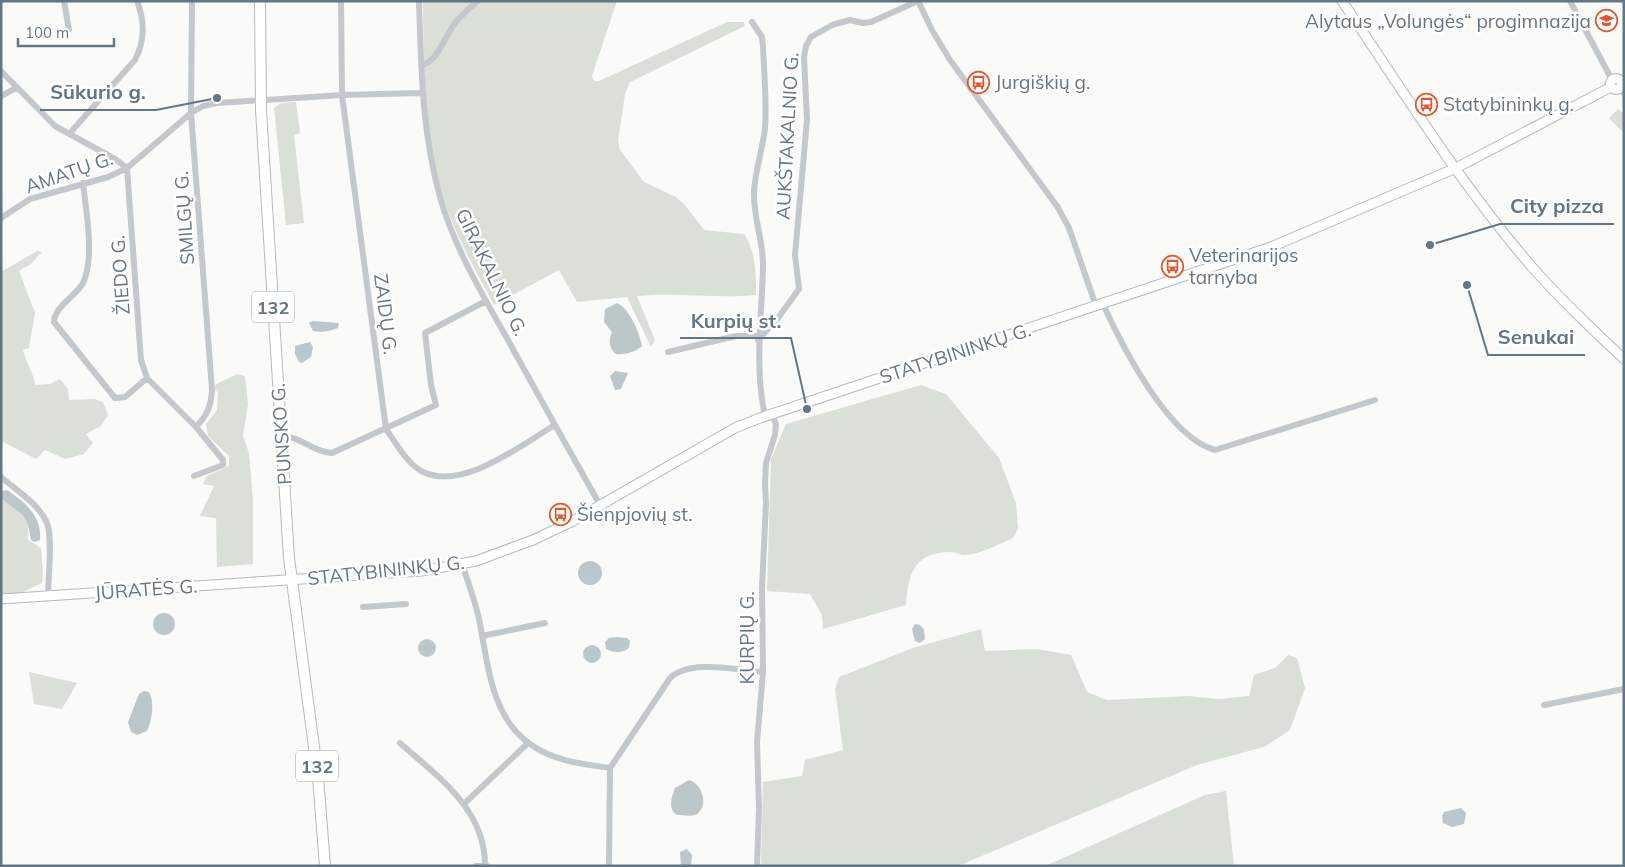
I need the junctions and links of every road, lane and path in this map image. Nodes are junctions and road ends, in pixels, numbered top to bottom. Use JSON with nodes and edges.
{"nodes":[{"id":1,"x":64,"y":1,"type":"edge"},
{"id":2,"x":136,"y":1,"type":"edge"},
{"id":3,"x":192,"y":1,"type":"edge"},
{"id":4,"x":260,"y":1,"type":"edge"},
{"id":5,"x":341,"y":1,"type":"edge"},
{"id":6,"x":419,"y":1,"type":"edge"},
{"id":7,"x":478,"y":1,"type":"edge"},
{"id":8,"x":918,"y":1,"type":"edge"},
{"id":9,"x":1342,"y":1,"type":"edge"},
{"id":10,"x":1570,"y":1,"type":"edge"},
{"id":11,"x":752,"y":22,"type":"dead end"},
{"id":12,"x":69,"y":30,"type":"dead end"},
{"id":13,"x":420,"y":65,"type":"junction"},
{"id":14,"x":1,"y":71,"type":"edge"},
{"id":15,"x":1618,"y":85,"type":"edge"},
{"id":16,"x":16,"y":88,"type":"junction"},
{"id":17,"x":422,"y":93,"type":"junction"},
{"id":18,"x":342,"y":95,"type":"junction"},
{"id":19,"x":1,"y":96,"type":"edge"},
{"id":20,"x":260,"y":100,"type":"junction"},
{"id":21,"x":190,"y":113,"type":"junction"},
{"id":22,"x":69,"y":134,"type":"junction"},
{"id":23,"x":127,"y":168,"type":"junction"},
{"id":24,"x":1456,"y":168,"type":"junction"},
{"id":25,"x":84,"y":183,"type":"junction"},
{"id":26,"x":1,"y":218,"type":"edge"},
{"id":27,"x":486,"y":301,"type":"junction"},
{"id":28,"x":1099,"y":305,"type":"junction"},
{"id":29,"x":758,"y":338,"type":"junction"},
{"id":30,"x":668,"y":352,"type":"dead end"},
{"id":31,"x":1624,"y":359,"type":"edge"},
{"id":32,"x":147,"y":378,"type":"junction"},
{"id":33,"x":1375,"y":400,"type":"dead end"},
{"id":34,"x":768,"y":415,"type":"junction"},
{"id":35,"x":555,"y":425,"type":"junction"},
{"id":36,"x":196,"y":426,"type":"junction"},
{"id":37,"x":386,"y":429,"type":"junction"},
{"id":38,"x":281,"y":436,"type":"junction"},
{"id":39,"x":194,"y":476,"type":"dead end"},
{"id":40,"x":1,"y":477,"type":"edge"},
{"id":41,"x":600,"y":505,"type":"junction"},
{"id":42,"x":462,"y":564,"type":"junction"},
{"id":43,"x":291,"y":579,"type":"junction"},
{"id":44,"x":48,"y":596,"type":"junction"},
{"id":45,"x":1,"y":599,"type":"edge"},
{"id":46,"x":406,"y":604,"type":"dead end"},
{"id":47,"x":363,"y":607,"type":"dead end"},
{"id":48,"x":545,"y":623,"type":"dead end"},
{"id":49,"x":482,"y":636,"type":"junction"},
{"id":50,"x":763,"y":672,"type":"junction"},
{"id":51,"x":1624,"y":689,"type":"edge"},
{"id":52,"x":1544,"y":705,"type":"dead end"},
{"id":53,"x":528,"y":743,"type":"junction"},
{"id":54,"x":400,"y":744,"type":"dead end"},
{"id":55,"x":610,"y":768,"type":"junction"},
{"id":56,"x":465,"y":803,"type":"junction"},
{"id":57,"x":486,"y":865,"type":"edge"},
{"id":58,"x":325,"y":866,"type":"edge"},
{"id":59,"x":476,"y":866,"type":"edge"},
{"id":60,"x":608,"y":866,"type":"edge"},
{"id":61,"x":757,"y":866,"type":"edge"}],
"edges":[{"from":1,"to":12,"type":"street"},
{"from":2,"to":22,"type":"street"},
{"from":3,"to":21,"type":"street","name":"SMILGŲ G."},
{"from":4,"to":20,"type":"main road","name":"PUNSKO G.","number":"132"},
{"from":5,"to":18,"type":"street","name":"ZAIDŲ G."},
{"from":6,"to":13,"type":"street","name":"GIRAKALNIO G."},
{"from":7,"to":13,"type":"street"},
{"from":8,"to":28,"type":"street"},
{"from":8,"to":29,"type":"street","name":"AUKŠTAKALNIO G."},
{"from":9,"to":24,"type":"street"},
{"from":10,"to":15,"type":"street"},
{"from":11,"to":29,"type":"street","name":"AUKŠTAKALNIO G."},
{"from":13,"to":17,"type":"street","name":"GIRAKALNIO G."},
{"from":14,"to":16,"type":"street"},
{"from":15,"to":24,"type":"street","name":"STATYBININKŲ G."},
{"from":16,"to":19,"type":"street"},
{"from":16,"to":22,"type":"street"},
{"from":17,"to":18,"type":"street","name":"AMATŲ G."},
{"from":17,"to":27,"type":"street","name":"GIRAKALNIO G."},
{"from":18,"to":20,"type":"street","name":"AMATŲ G."},
{"from":18,"to":37,"type":"street","name":"ZAIDŲ G."},
{"from":20,"to":21,"type":"street","name":"AMATŲ G."},
{"from":20,"to":38,"type":"main road","name":"PUNSKO G.","number":"132"},
{"from":21,"to":23,"type":"street","name":"AMATŲ G."},
{"from":21,"to":36,"type":"street","name":"SMILGŲ G."},
{"from":22,"to":23,"type":"street"},
{"from":23,"to":25,"type":"street","name":"AMATŲ G."},
{"from":23,"to":32,"type":"street","name":"ŽIEDO G."},
{"from":24,"to":28,"type":"street","name":"STATYBININKŲ G."},
{"from":24,"to":31,"type":"street"},
{"from":25,"to":26,"type":"street","name":"AMATŲ G."},
{"from":25,"to":32,"type":"street","name":"ŽIEDO G."},
{"from":27,"to":35,"type":"street","name":"GIRAKALNIO G."},
{"from":27,"to":37,"type":"street"},
{"from":28,"to":33,"type":"street"},
{"from":28,"to":34,"type":"street","name":"STATYBININKŲ G."},
{"from":29,"to":30,"type":"street"},
{"from":29,"to":34,"type":"street","name":"AUKŠTAKALNIO G."},
{"from":32,"to":36,"type":"street"},
{"from":34,"to":41,"type":"street","name":"STATYBININKŲ G."},
{"from":34,"to":50,"type":"street","name":"KURPIŲ G."},
{"from":35,"to":37,"type":"street","name":"ZAIDŲ G."},
{"from":35,"to":41,"type":"street","name":"GIRAKALNIO G."},
{"from":36,"to":39,"type":"street"},
{"from":37,"to":38,"type":"street"},
{"from":38,"to":43,"type":"main road","name":"PUNSKO G.","number":"132"},
{"from":40,"to":44,"type":"street"},
{"from":41,"to":42,"type":"street","name":"STATYBININKŲ G."},
{"from":42,"to":43,"type":"street","name":"STATYBININKŲ G."},
{"from":42,"to":49,"type":"street"},
{"from":43,"to":44,"type":"street","name":"JŪRATĖS G."},
{"from":43,"to":58,"type":"main road","name":"PUNSKO G.","number":"132"},
{"from":44,"to":45,"type":"street","name":"JŪRATĖS G."},
{"from":46,"to":47,"type":"street"},
{"from":48,"to":49,"type":"street"},
{"from":49,"to":53,"type":"street"},
{"from":50,"to":55,"type":"street"},
{"from":50,"to":61,"type":"street","name":"KURPIŲ G."},
{"from":51,"to":52,"type":"street"},
{"from":53,"to":55,"type":"street"},
{"from":53,"to":56,"type":"street"},
{"from":54,"to":56,"type":"street"},
{"from":55,"to":60,"type":"street"},
{"from":56,"to":57,"type":"street"},
{"from":57,"to":59,"type":"street"}]}
